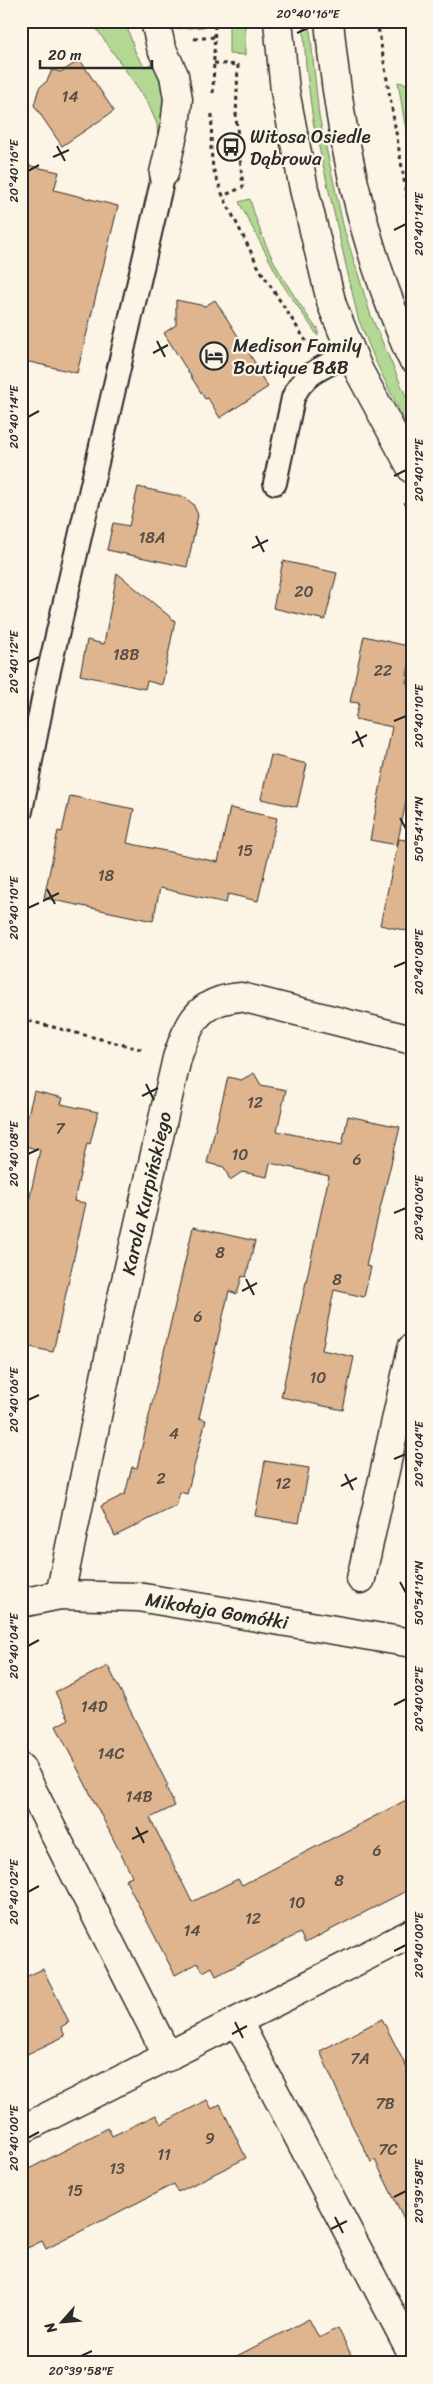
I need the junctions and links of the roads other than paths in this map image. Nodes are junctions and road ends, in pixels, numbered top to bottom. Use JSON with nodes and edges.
{"nodes":[{"id":1,"x":156,"y":21,"type":"edge"},
{"id":2,"x":278,"y":21,"type":"edge"},
{"id":3,"x":329,"y":21,"type":"edge"},
{"id":4,"x":164,"y":173,"type":"joint"},
{"id":5,"x":352,"y":353,"type":"junction"},
{"id":6,"x":412,"y":358,"type":"edge"},
{"id":7,"x":412,"y":469,"type":"edge"},
{"id":8,"x":275,"y":484,"type":"dead end"},
{"id":9,"x":21,"y":810,"type":"edge"},
{"id":10,"x":412,"y":1040,"type":"edge"},
{"id":11,"x":412,"y":1348,"type":"edge"},
{"id":12,"x":361,"y":1579,"type":"dead end"},
{"id":13,"x":60,"y":1596,"type":"junction"},
{"id":14,"x":21,"y":1603,"type":"edge"},
{"id":15,"x":412,"y":1643,"type":"edge"},
{"id":16,"x":21,"y":1768,"type":"edge"},
{"id":17,"x":412,"y":1933,"type":"edge"},
{"id":18,"x":238,"y":2022,"type":"junction"},
{"id":19,"x":168,"y":2057,"type":"junction"},
{"id":20,"x":21,"y":2130,"type":"edge"},
{"id":21,"x":412,"y":2353,"type":"edge"}],
"edges":[{"from":1,"to":4,"type":"street"},
{"from":2,"to":5,"type":"street"},
{"from":3,"to":6,"type":"street"},
{"from":4,"to":9,"type":"lane"},
{"from":5,"to":7,"type":"street"},
{"from":5,"to":8,"type":"lane"},
{"from":10,"to":13,"type":"street","name":"Karola Kurpińskiego"},
{"from":11,"to":12,"type":"street"},
{"from":13,"to":14,"type":"street","name":"Mikołaja Gomółki"},
{"from":13,"to":15,"type":"street","name":"Mikołaja Gomółki"},
{"from":16,"to":19,"type":"street"},
{"from":17,"to":18,"type":"street"},
{"from":18,"to":19,"type":"street"},
{"from":18,"to":21,"type":"street"},
{"from":19,"to":20,"type":"street"}]}
